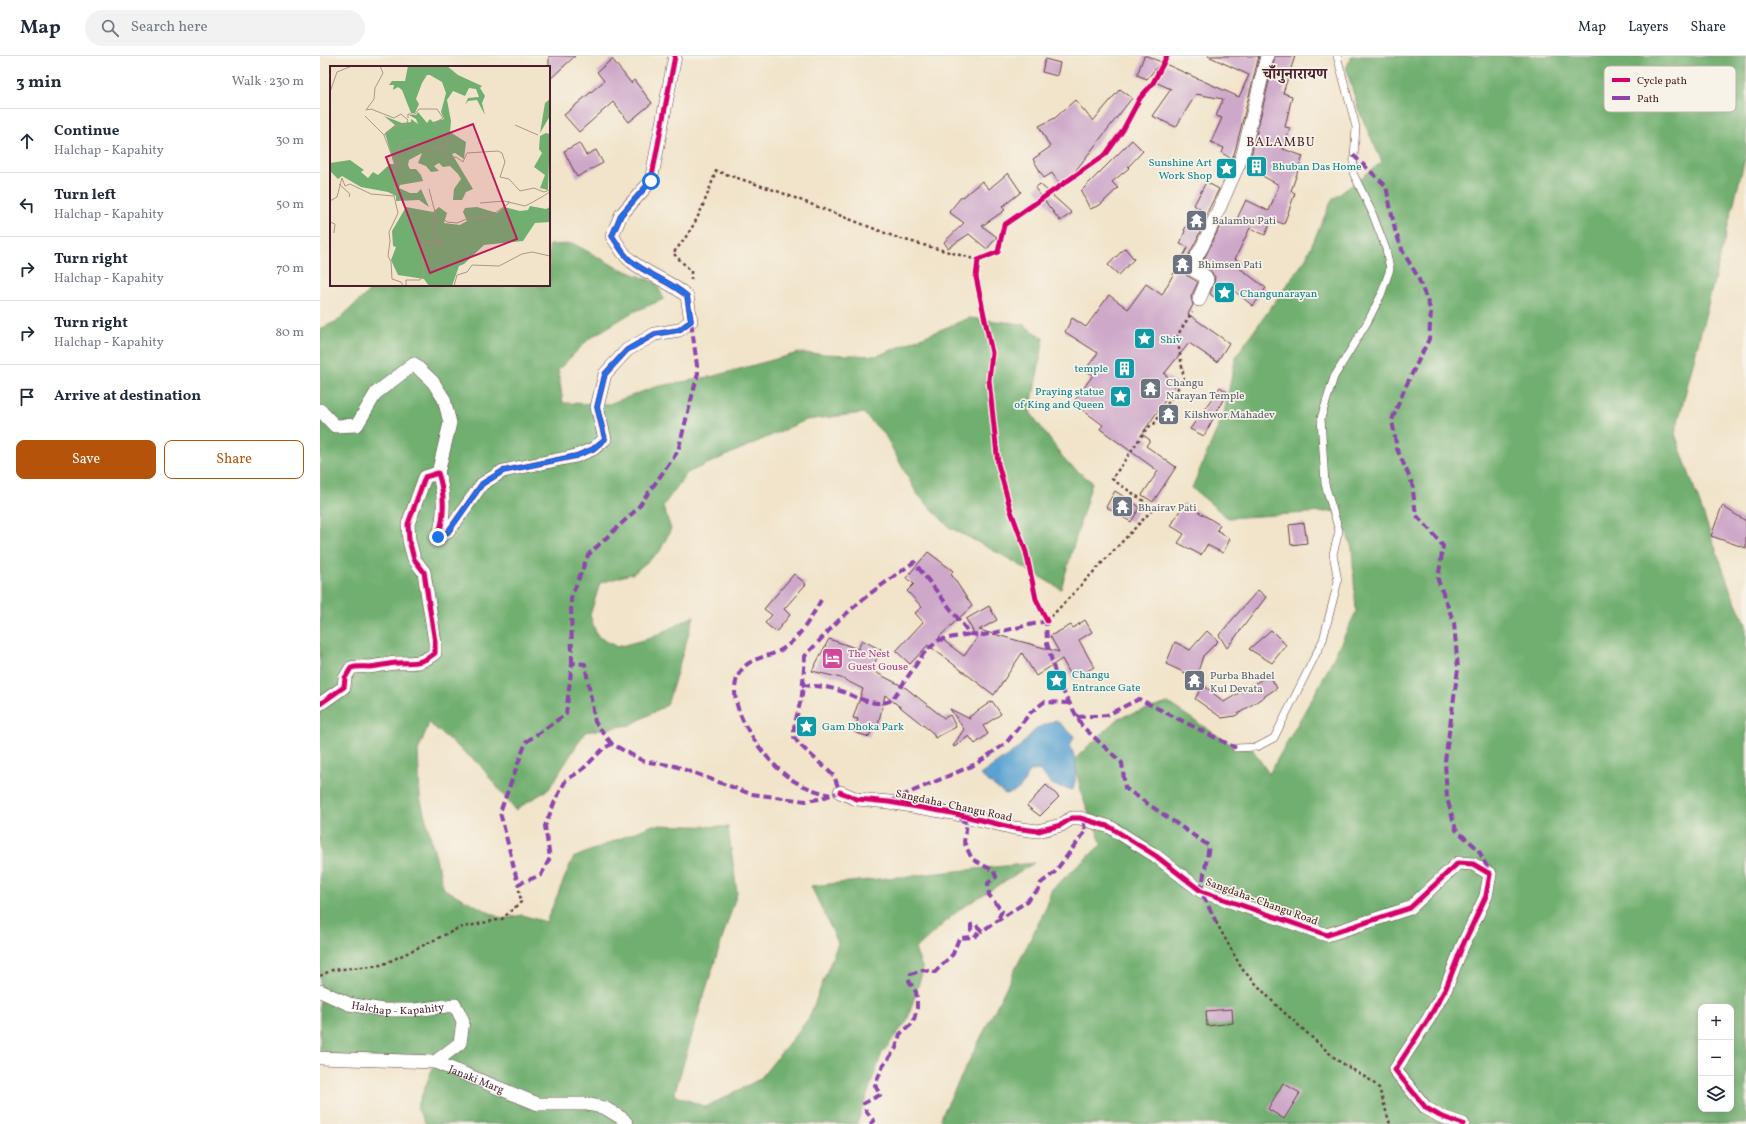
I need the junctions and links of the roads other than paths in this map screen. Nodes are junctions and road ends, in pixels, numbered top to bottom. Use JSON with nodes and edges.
{"nodes":[{"id":1,"x":675,"y":56,"type":"edge"},
{"id":2,"x":1267,"y":56,"type":"edge"},
{"id":3,"x":1337,"y":56,"type":"edge"},
{"id":4,"x":1199,"y":300,"type":"road end"},
{"id":5,"x":320,"y":410,"type":"edge"},
{"id":6,"x":438,"y":473,"type":"junction"},
{"id":7,"x":320,"y":704,"type":"edge"},
{"id":8,"x":1236,"y":748,"type":"dead end"},
{"id":9,"x":840,"y":792,"type":"dead end"},
{"id":10,"x":320,"y":991,"type":"edge"},
{"id":11,"x":320,"y":1058,"type":"edge"},
{"id":12,"x":435,"y":1062,"type":"junction"},
{"id":13,"x":627,"y":1124,"type":"edge"},
{"id":14,"x":1463,"y":1124,"type":"edge"}],
"edges":[{"from":1,"to":6,"type":"street"},
{"from":2,"to":4,"type":"street"},
{"from":3,"to":8,"type":"lane"},
{"from":5,"to":6,"type":"street"},
{"from":6,"to":7,"type":"street"},
{"from":9,"to":14,"type":"street","name":"Sangdaha- Changu Road"},
{"from":10,"to":12,"type":"street","name":"Halchap - Kapahity"},
{"from":11,"to":12,"type":"street","name":"Janaki Marg"},
{"from":12,"to":13,"type":"street","name":"Janaki Marg"}]}
